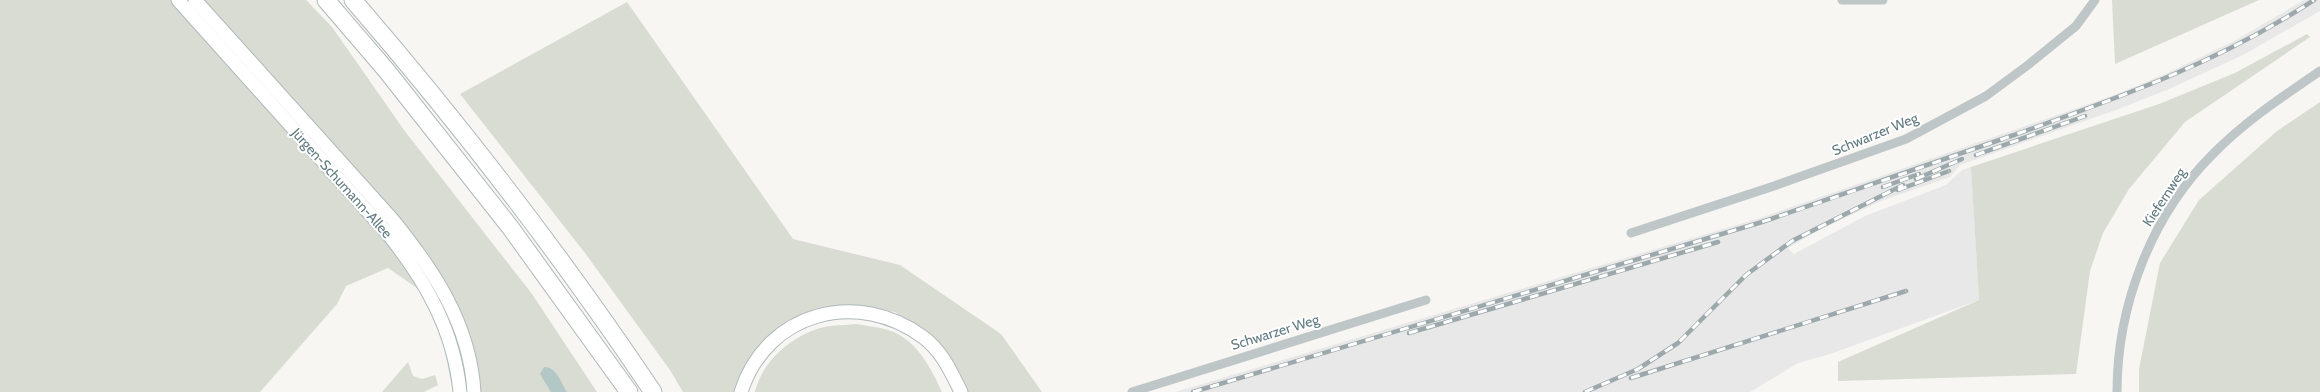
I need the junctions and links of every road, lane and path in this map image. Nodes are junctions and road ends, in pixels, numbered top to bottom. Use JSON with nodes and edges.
{"nodes":[{"id":1,"x":178,"y":0,"type":"edge"},
{"id":2,"x":195,"y":0,"type":"edge"},
{"id":3,"x":326,"y":0,"type":"edge"},
{"id":4,"x":353,"y":0,"type":"edge"},
{"id":5,"x":1842,"y":0,"type":"edge"},
{"id":6,"x":1883,"y":0,"type":"edge"},
{"id":7,"x":2095,"y":0,"type":"edge"},
{"id":8,"x":2320,"y":71,"type":"edge"},
{"id":9,"x":1631,"y":233,"type":"dead end"},
{"id":10,"x":1426,"y":300,"type":"dead end"},
{"id":11,"x":460,"y":392,"type":"edge"},
{"id":12,"x":474,"y":392,"type":"edge"},
{"id":13,"x":629,"y":392,"type":"edge"},
{"id":14,"x":653,"y":392,"type":"edge"},
{"id":15,"x":741,"y":392,"type":"edge"},
{"id":16,"x":961,"y":392,"type":"edge"},
{"id":17,"x":1132,"y":392,"type":"edge"},
{"id":18,"x":2117,"y":392,"type":"edge"}],
"edges":[{"from":1,"to":11,"type":"street","name":"Jürgen-Schumann-Allee"},
{"from":2,"to":12,"type":"street","name":"Jürgen-Schumann-Allee"},
{"from":3,"to":13,"type":"highway"},
{"from":4,"to":14,"type":"highway"},
{"from":5,"to":6,"type":"street"},
{"from":7,"to":9,"type":"street","name":"Schwarzer Weg"},
{"from":8,"to":18,"type":"street","name":"Kiefernweg"},
{"from":10,"to":17,"type":"street","name":"Schwarzer Weg"},
{"from":15,"to":16,"type":"street"}]}
